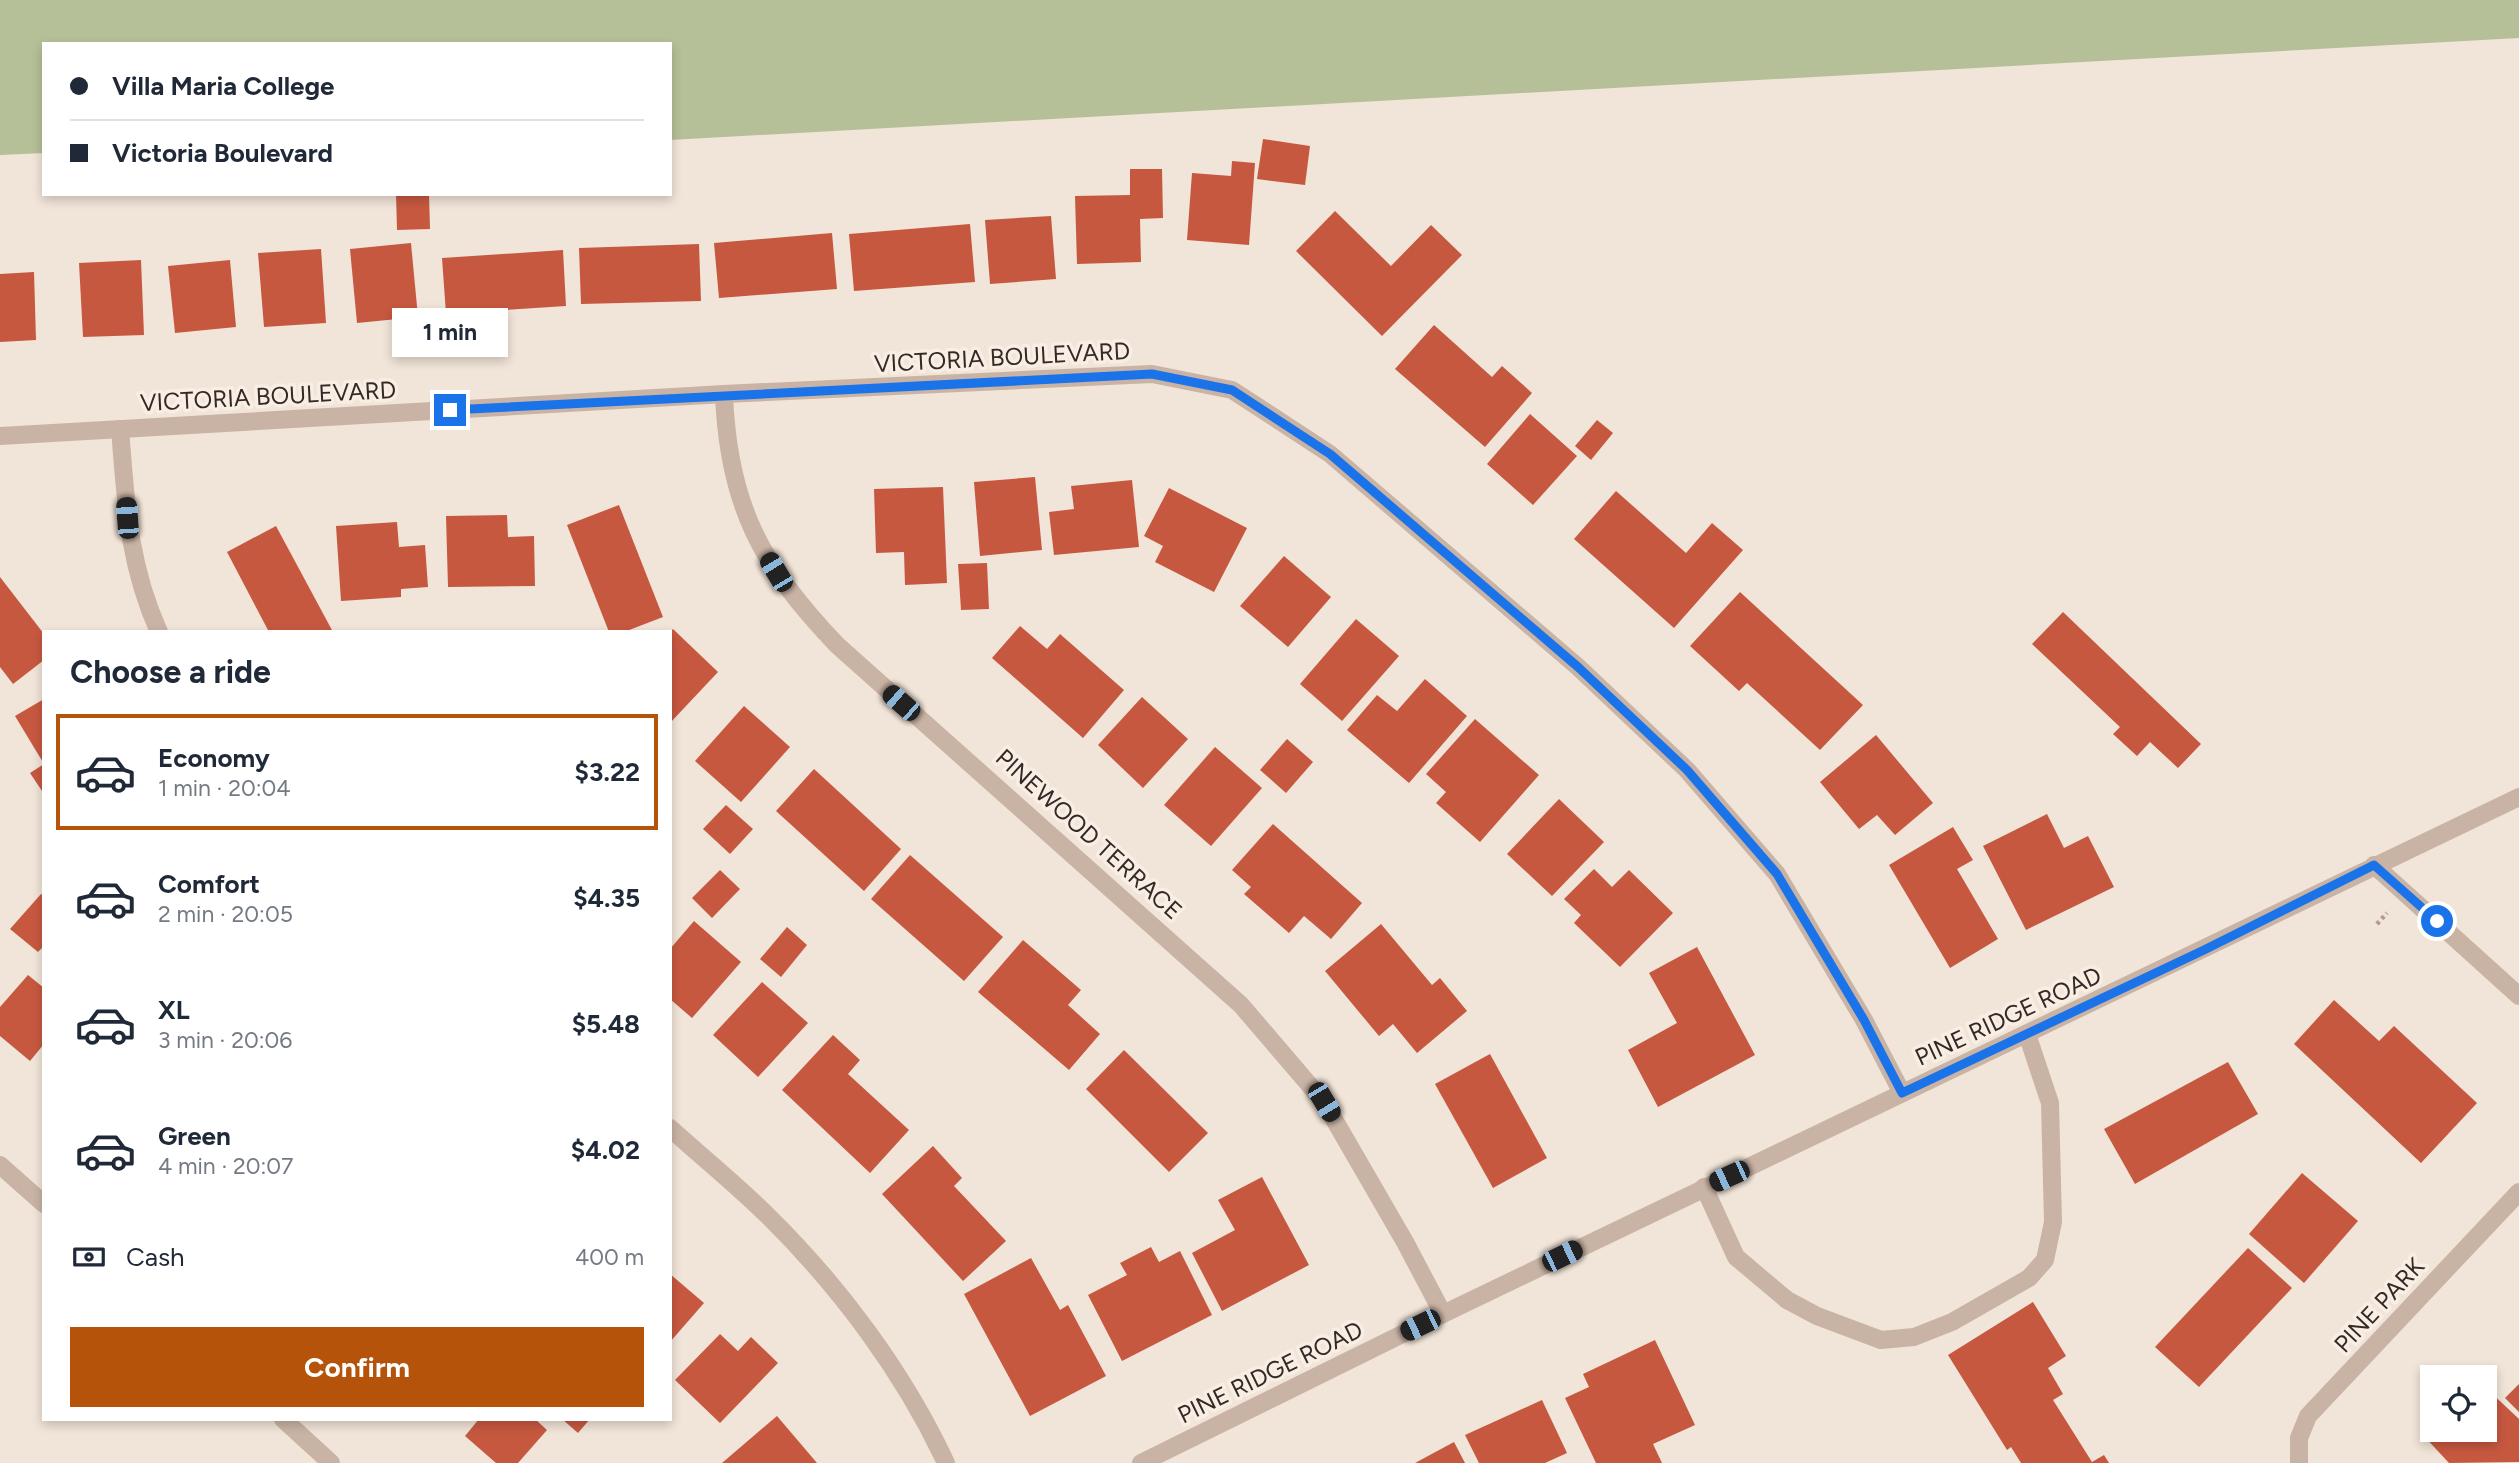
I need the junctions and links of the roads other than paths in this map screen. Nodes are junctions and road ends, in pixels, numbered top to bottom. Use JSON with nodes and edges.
{"nodes":[{"id":1,"x":724,"y":394,"type":"junction"},
{"id":2,"x":120,"y":429,"type":"junction"},
{"id":3,"x":0,"y":436,"type":"edge"},
{"id":4,"x":158,"y":630,"type":"edge"},
{"id":5,"x":2519,"y":797,"type":"edge"},
{"id":6,"x":2374,"y":865,"type":"junction"},
{"id":7,"x":2519,"y":996,"type":"edge"},
{"id":8,"x":2026,"y":1034,"type":"junction"},
{"id":9,"x":1902,"y":1093,"type":"junction"},
{"id":10,"x":672,"y":1130,"type":"edge"},
{"id":11,"x":0,"y":1165,"type":"edge"},
{"id":12,"x":1704,"y":1187,"type":"junction"},
{"id":13,"x":2519,"y":1192,"type":"edge"},
{"id":14,"x":42,"y":1202,"type":"edge"},
{"id":15,"x":1443,"y":1314,"type":"junction"},
{"id":16,"x":285,"y":1421,"type":"edge"},
{"id":17,"x":331,"y":1463,"type":"edge"},
{"id":18,"x":946,"y":1463,"type":"edge"},
{"id":19,"x":1141,"y":1463,"type":"edge"},
{"id":20,"x":2299,"y":1463,"type":"edge"}],
"edges":[{"from":1,"to":2,"type":"street","name":"VICTORIA BOULEVARD"},
{"from":1,"to":9,"type":"street","name":"VICTORIA BOULEVARD"},
{"from":1,"to":15,"type":"street","name":"PINEWOOD TERRACE"},
{"from":2,"to":3,"type":"street","name":"VICTORIA BOULEVARD"},
{"from":2,"to":4,"type":"street"},
{"from":5,"to":6,"type":"street","name":"PINE RIDGE ROAD"},
{"from":6,"to":7,"type":"street"},
{"from":6,"to":8,"type":"street","name":"PINE RIDGE ROAD"},
{"from":8,"to":9,"type":"street","name":"PINE RIDGE ROAD"},
{"from":8,"to":12,"type":"street"},
{"from":9,"to":12,"type":"street","name":"PINE RIDGE ROAD"},
{"from":10,"to":18,"type":"street"},
{"from":11,"to":14,"type":"street"},
{"from":12,"to":15,"type":"street","name":"PINE RIDGE ROAD"},
{"from":13,"to":20,"type":"street","name":"PINE PARK"},
{"from":15,"to":19,"type":"street","name":"PINE RIDGE ROAD"},
{"from":16,"to":17,"type":"street"}]}
